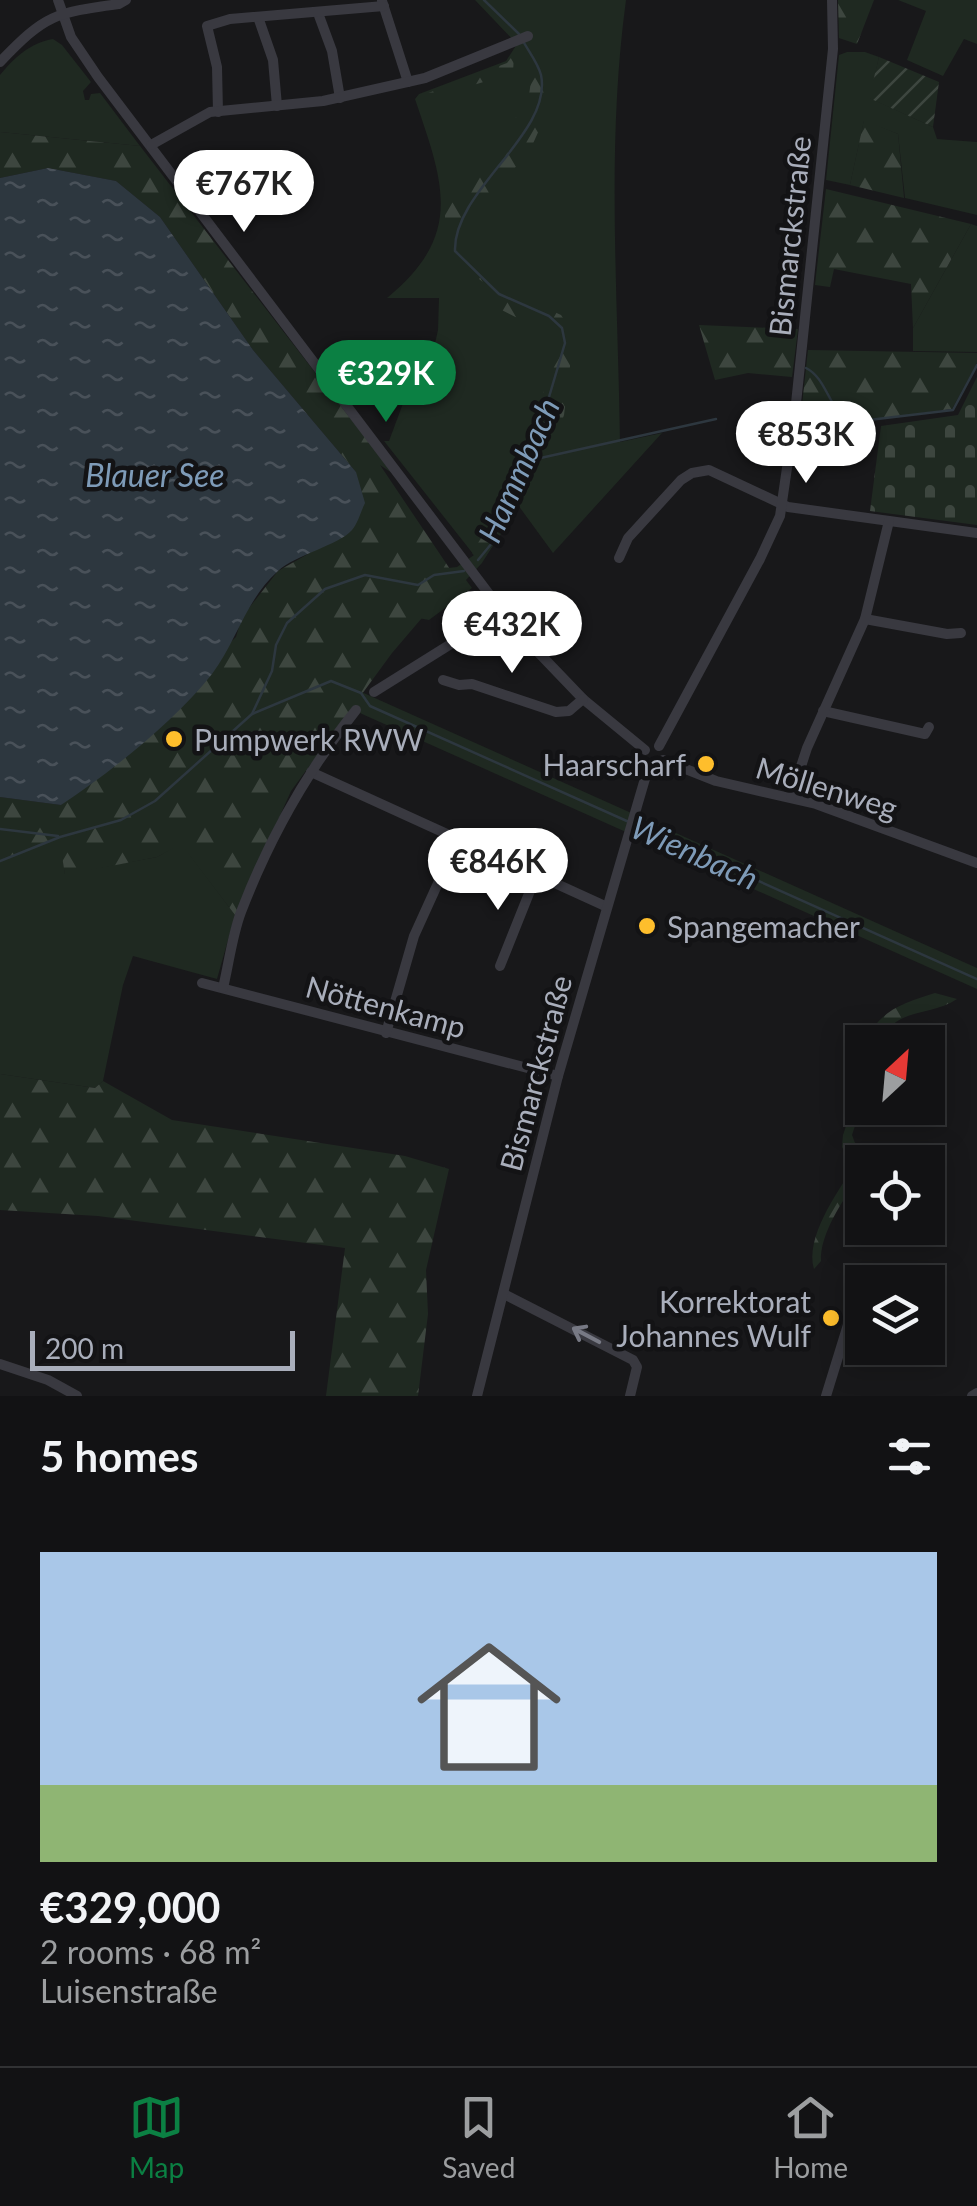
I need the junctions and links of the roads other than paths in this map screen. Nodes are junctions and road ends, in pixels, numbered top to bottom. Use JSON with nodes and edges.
{"nodes":[{"id":1,"x":58,"y":0,"type":"edge"},
{"id":2,"x":126,"y":0,"type":"edge"},
{"id":3,"x":832,"y":0,"type":"edge"},
{"id":4,"x":383,"y":3,"type":"edge"},
{"id":5,"x":61,"y":12,"type":"junction"},
{"id":6,"x":318,"y":13,"type":"junction"},
{"id":7,"x":258,"y":17,"type":"junction"},
{"id":8,"x":528,"y":36,"type":"dead end"},
{"id":9,"x":0,"y":62,"type":"edge"},
{"id":10,"x":408,"y":82,"type":"junction"},
{"id":11,"x":340,"y":98,"type":"junction"},
{"id":12,"x":276,"y":106,"type":"junction"},
{"id":13,"x":218,"y":112,"type":"junction"},
{"id":14,"x":151,"y":145,"type":"junction"},
{"id":15,"x":782,"y":505,"type":"junction"},
{"id":16,"x":889,"y":521,"type":"junction"},
{"id":17,"x":977,"y":533,"type":"edge"},
{"id":18,"x":619,"y":558,"type":"dead end"},
{"id":19,"x":502,"y":612,"type":"junction"},
{"id":20,"x":866,"y":619,"type":"junction"},
{"id":21,"x":961,"y":632,"type":"dead end"},
{"id":22,"x":444,"y":680,"type":"dead end"},
{"id":23,"x":374,"y":692,"type":"dead end"},
{"id":24,"x":583,"y":699,"type":"junction"},
{"id":25,"x":356,"y":710,"type":"dead end"},
{"id":26,"x":823,"y":711,"type":"junction"},
{"id":27,"x":930,"y":727,"type":"dead end"},
{"id":28,"x":658,"y":746,"type":"junction"},
{"id":29,"x":645,"y":750,"type":"junction"},
{"id":30,"x":663,"y":760,"type":"junction"},
{"id":31,"x":649,"y":765,"type":"junction"},
{"id":32,"x":310,"y":772,"type":"junction"},
{"id":33,"x":790,"y":797,"type":"junction"},
{"id":34,"x":458,"y":839,"type":"junction"},
{"id":35,"x":977,"y":862,"type":"edge"},
{"id":36,"x":536,"y":876,"type":"junction"},
{"id":37,"x":606,"y":906,"type":"junction"},
{"id":38,"x":500,"y":966,"type":"dead end"},
{"id":39,"x":202,"y":982,"type":"dead end"},
{"id":40,"x":223,"y":988,"type":"junction"},
{"id":41,"x":386,"y":1034,"type":"junction"},
{"id":42,"x":558,"y":1076,"type":"junction"},
{"id":43,"x":504,"y":1294,"type":"junction"},
{"id":44,"x":845,"y":1334,"type":"edge"},
{"id":45,"x":0,"y":1364,"type":"edge"},
{"id":46,"x":78,"y":1396,"type":"edge"},
{"id":47,"x":477,"y":1396,"type":"edge"},
{"id":48,"x":630,"y":1396,"type":"edge"},
{"id":49,"x":826,"y":1396,"type":"edge"}],
"edges":[{"from":1,"to":5,"type":"street"},
{"from":2,"to":5,"type":"street"},
{"from":3,"to":15,"type":"street","name":"Bismarckstraße"},
{"from":4,"to":6,"type":"street"},
{"from":4,"to":10,"type":"street"},
{"from":5,"to":9,"type":"street"},
{"from":5,"to":14,"type":"street"},
{"from":6,"to":7,"type":"street"},
{"from":6,"to":11,"type":"street"},
{"from":7,"to":12,"type":"street"},
{"from":7,"to":13,"type":"street"},
{"from":8,"to":10,"type":"street"},
{"from":10,"to":11,"type":"street"},
{"from":11,"to":12,"type":"street"},
{"from":12,"to":13,"type":"street"},
{"from":13,"to":14,"type":"street"},
{"from":14,"to":19,"type":"street"},
{"from":15,"to":16,"type":"street"},
{"from":15,"to":18,"type":"street"},
{"from":15,"to":28,"type":"street","name":"Bismarckstraße"},
{"from":16,"to":17,"type":"street"},
{"from":16,"to":20,"type":"street"},
{"from":19,"to":23,"type":"street"},
{"from":19,"to":24,"type":"street"},
{"from":20,"to":21,"type":"street"},
{"from":20,"to":26,"type":"street"},
{"from":22,"to":24,"type":"street"},
{"from":24,"to":29,"type":"street"},
{"from":25,"to":32,"type":"street"},
{"from":26,"to":27,"type":"street"},
{"from":26,"to":33,"type":"street"},
{"from":28,"to":29,"type":"street"},
{"from":28,"to":30,"type":"street"},
{"from":29,"to":31,"type":"street"},
{"from":30,"to":31,"type":"street"},
{"from":30,"to":33,"type":"street","name":"Möllenweg"},
{"from":31,"to":37,"type":"street","name":"Bismarckstraße"},
{"from":32,"to":34,"type":"street"},
{"from":32,"to":40,"type":"street"},
{"from":33,"to":35,"type":"street","name":"Möllenweg"},
{"from":34,"to":36,"type":"street"},
{"from":34,"to":41,"type":"street"},
{"from":36,"to":37,"type":"street"},
{"from":36,"to":38,"type":"street"},
{"from":37,"to":42,"type":"street","name":"Bismarckstraße"},
{"from":39,"to":40,"type":"street","name":"Nöttenkamp"},
{"from":40,"to":41,"type":"street","name":"Nöttenkamp"},
{"from":41,"to":42,"type":"street","name":"Nöttenkamp"},
{"from":42,"to":43,"type":"street","name":"Bismarckstraße"},
{"from":43,"to":47,"type":"street","name":"Bismarckstraße"},
{"from":48,"to":43,"type":"street","one_way":true},
{"from":44,"to":49,"type":"street"},
{"from":45,"to":46,"type":"street"}]}
